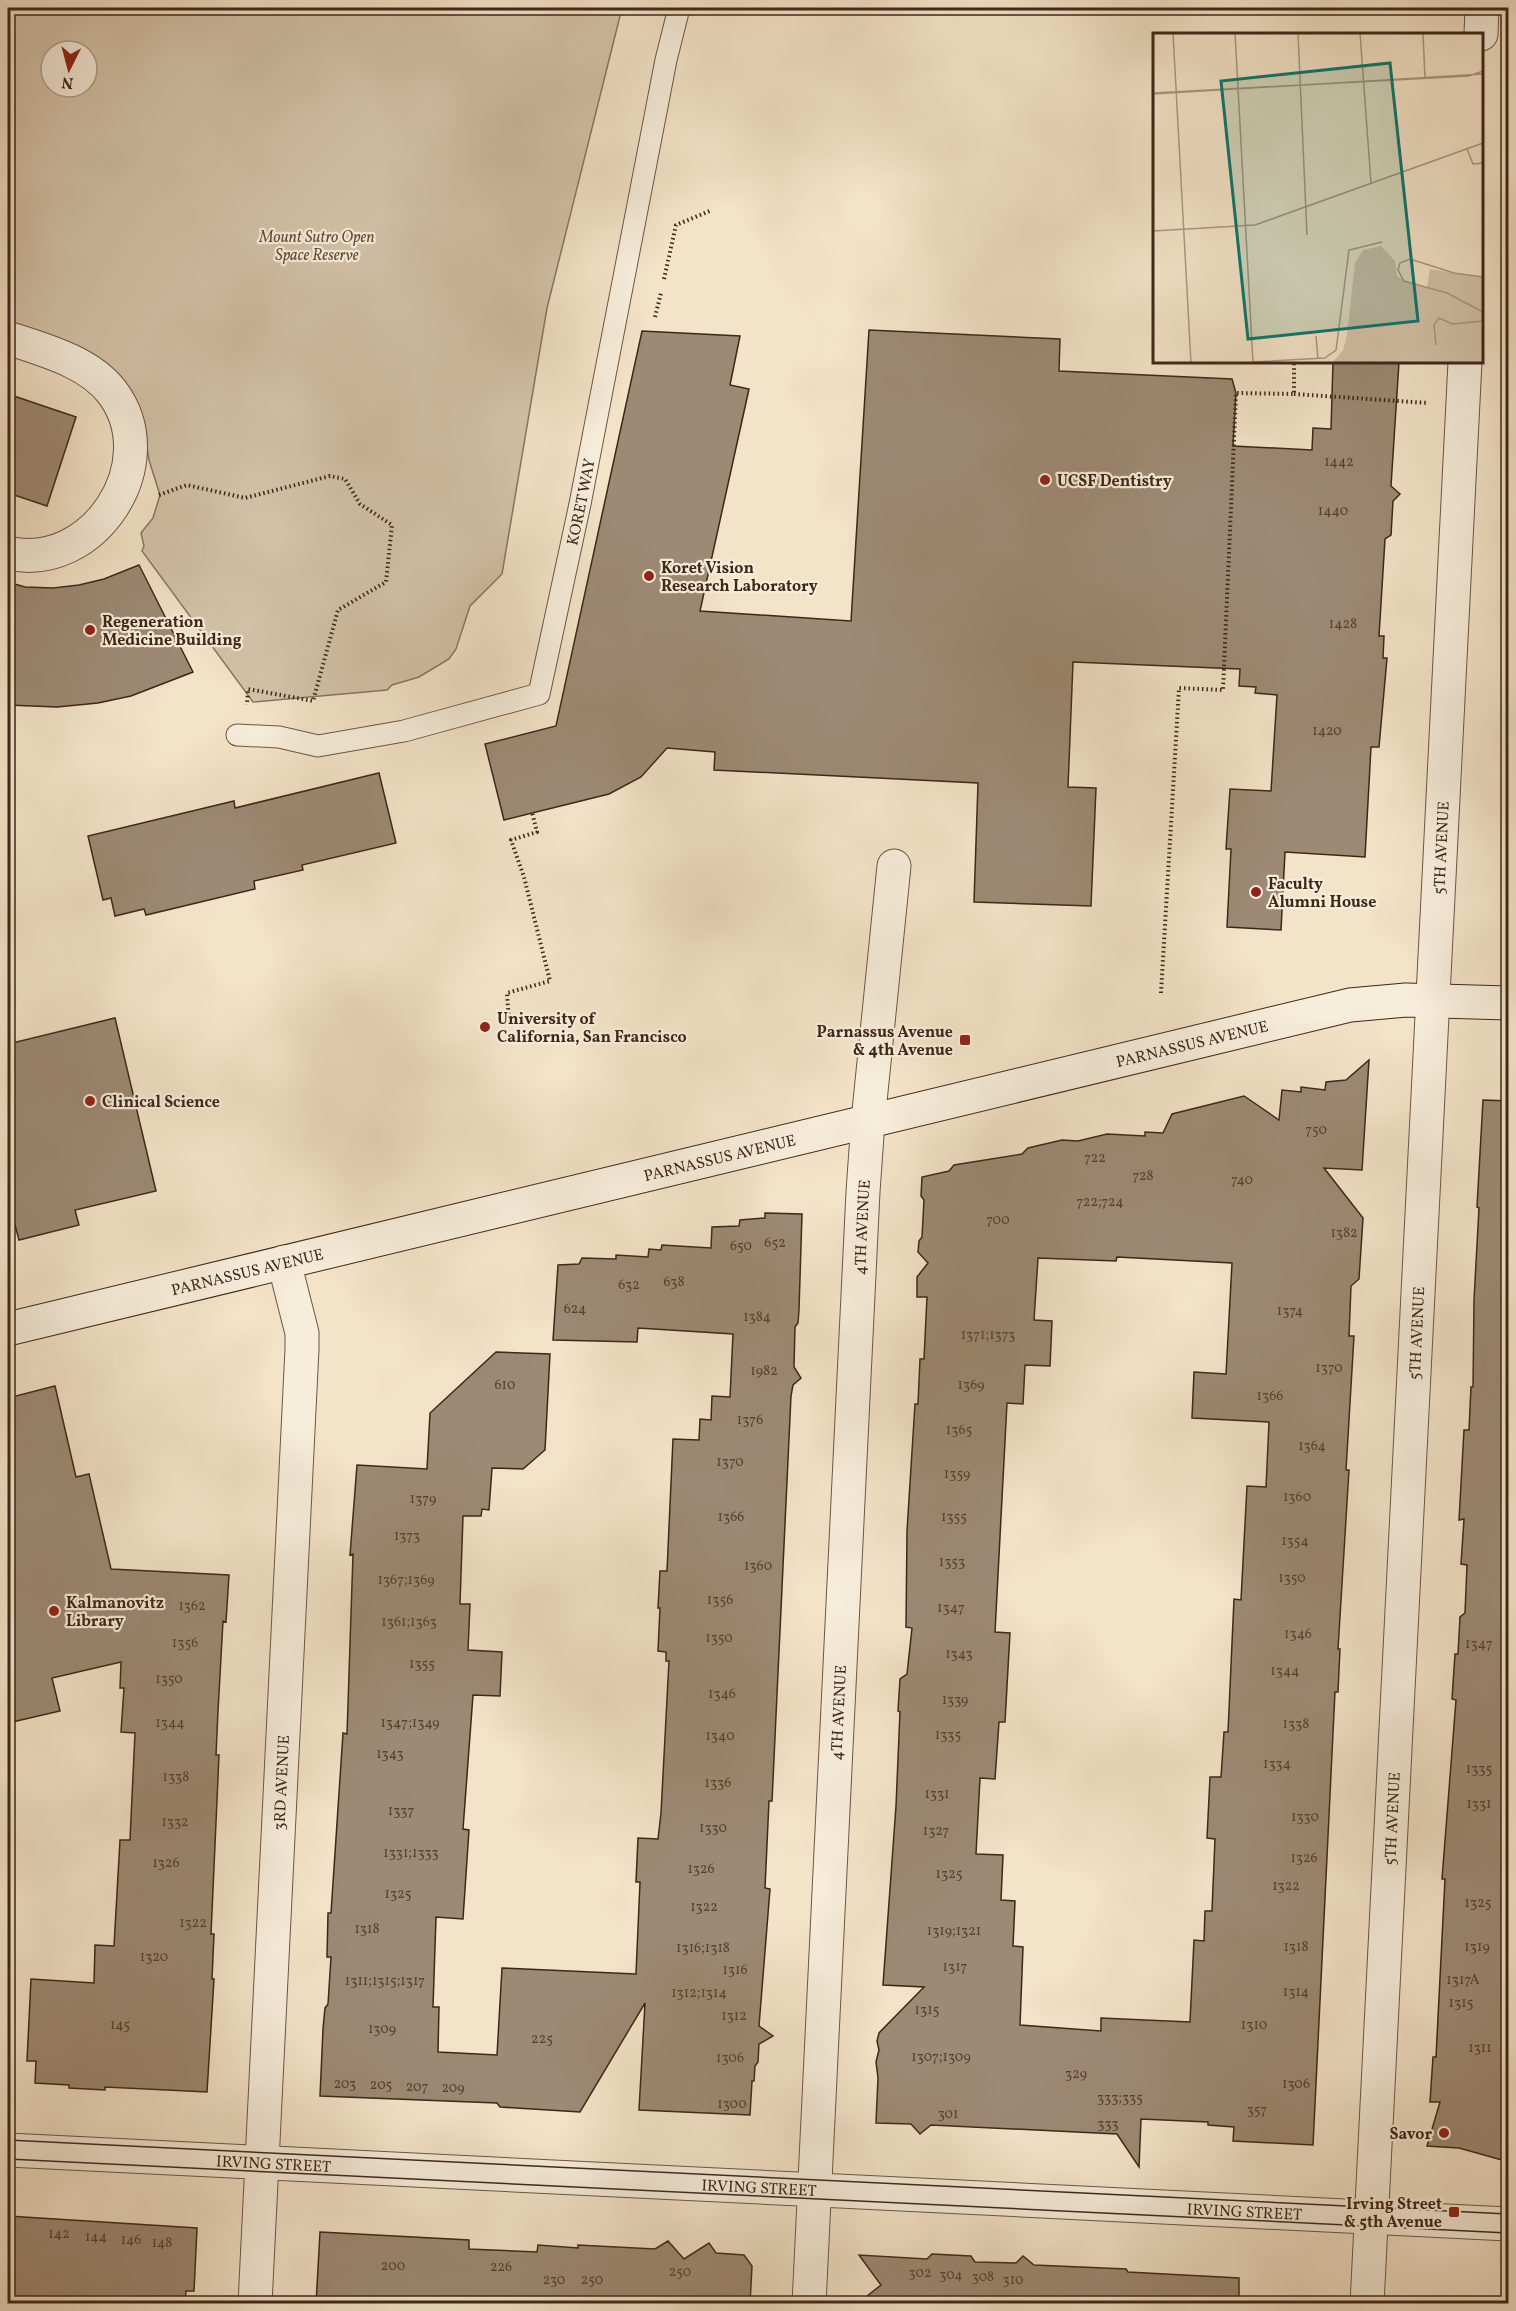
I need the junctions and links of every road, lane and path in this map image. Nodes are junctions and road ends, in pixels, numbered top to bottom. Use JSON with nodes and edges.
{"nodes":[{"id":1,"x":679,"y":8,"type":"edge"},
{"id":2,"x":1482,"y":8,"type":"edge"},
{"id":3,"x":1481,"y":33,"type":"edge"},
{"id":4,"x":712,"y":210,"type":"dead end"},
{"id":5,"x":664,"y":279,"type":"dead end"},
{"id":6,"x":661,"y":293,"type":"dead end"},
{"id":7,"x":656,"y":317,"type":"dead end"},
{"id":8,"x":8,"y":338,"type":"edge"},
{"id":9,"x":1294,"y":363,"type":"edge"},
{"id":10,"x":1465,"y":363,"type":"edge"},
{"id":11,"x":1294,"y":394,"type":"junction"},
{"id":12,"x":1462,"y":406,"type":"junction"},
{"id":13,"x":115,"y":505,"type":"junction"},
{"id":14,"x":8,"y":553,"type":"edge"},
{"id":15,"x":269,"y":693,"type":"dead end"},
{"id":16,"x":237,"y":735,"type":"dead end"},
{"id":17,"x":532,"y":812,"type":"dead end"},
{"id":18,"x":894,"y":866,"type":"dead end"},
{"id":19,"x":1161,"y":993,"type":"dead end"},
{"id":20,"x":1432,"y":1000,"type":"junction"},
{"id":21,"x":1509,"y":1004,"type":"edge"},
{"id":22,"x":509,"y":1023,"type":"dead end"},
{"id":23,"x":868,"y":1121,"type":"junction"},
{"id":24,"x":284,"y":1262,"type":"junction"},
{"id":25,"x":8,"y":1329,"type":"edge"},
{"id":26,"x":8,"y":2150,"type":"edge"},
{"id":27,"x":262,"y":2162,"type":"junction"},
{"id":28,"x":815,"y":2190,"type":"junction"},
{"id":29,"x":1372,"y":2217,"type":"junction"},
{"id":30,"x":1509,"y":2224,"type":"edge"},
{"id":31,"x":255,"y":2304,"type":"edge"},
{"id":32,"x":809,"y":2304,"type":"edge"},
{"id":33,"x":1367,"y":2304,"type":"edge"}],
"edges":[{"from":1,"to":16,"type":"lane","name":"KORET WAY"},
{"from":2,"to":3,"type":"street"},
{"from":4,"to":5,"type":"path"},
{"from":6,"to":7,"type":"path"},
{"from":8,"to":13,"type":"street"},
{"from":9,"to":11,"type":"path"},
{"from":10,"to":12,"type":"street","name":"5TH AVENUE"},
{"from":11,"to":12,"type":"path"},
{"from":11,"to":19,"type":"path"},
{"from":12,"to":20,"type":"street","name":"5TH AVENUE"},
{"from":13,"to":14,"type":"street"},
{"from":13,"to":15,"type":"path"},
{"from":17,"to":22,"type":"path"},
{"from":18,"to":23,"type":"street","name":"4TH AVENUE"},
{"from":20,"to":21,"type":"street","name":"PARNASSUS AVENUE"},
{"from":20,"to":23,"type":"street","name":"PARNASSUS AVENUE"},
{"from":20,"to":29,"type":"street","name":"5TH AVENUE"},
{"from":23,"to":24,"type":"street","name":"PARNASSUS AVENUE"},
{"from":23,"to":28,"type":"street","name":"4TH AVENUE"},
{"from":24,"to":25,"type":"street","name":"PARNASSUS AVENUE"},
{"from":24,"to":27,"type":"street","name":"3RD AVENUE"},
{"from":26,"to":27,"type":"street","name":"IRVING STREET"},
{"from":27,"to":28,"type":"street","name":"IRVING STREET"},
{"from":27,"to":31,"type":"street","name":"3RD AVENUE"},
{"from":28,"to":29,"type":"street","name":"IRVING STREET"},
{"from":28,"to":32,"type":"street","name":"4TH AVENUE"},
{"from":29,"to":30,"type":"street","name":"IRVING STREET"},
{"from":29,"to":33,"type":"street","name":"5TH AVENUE"}]}
